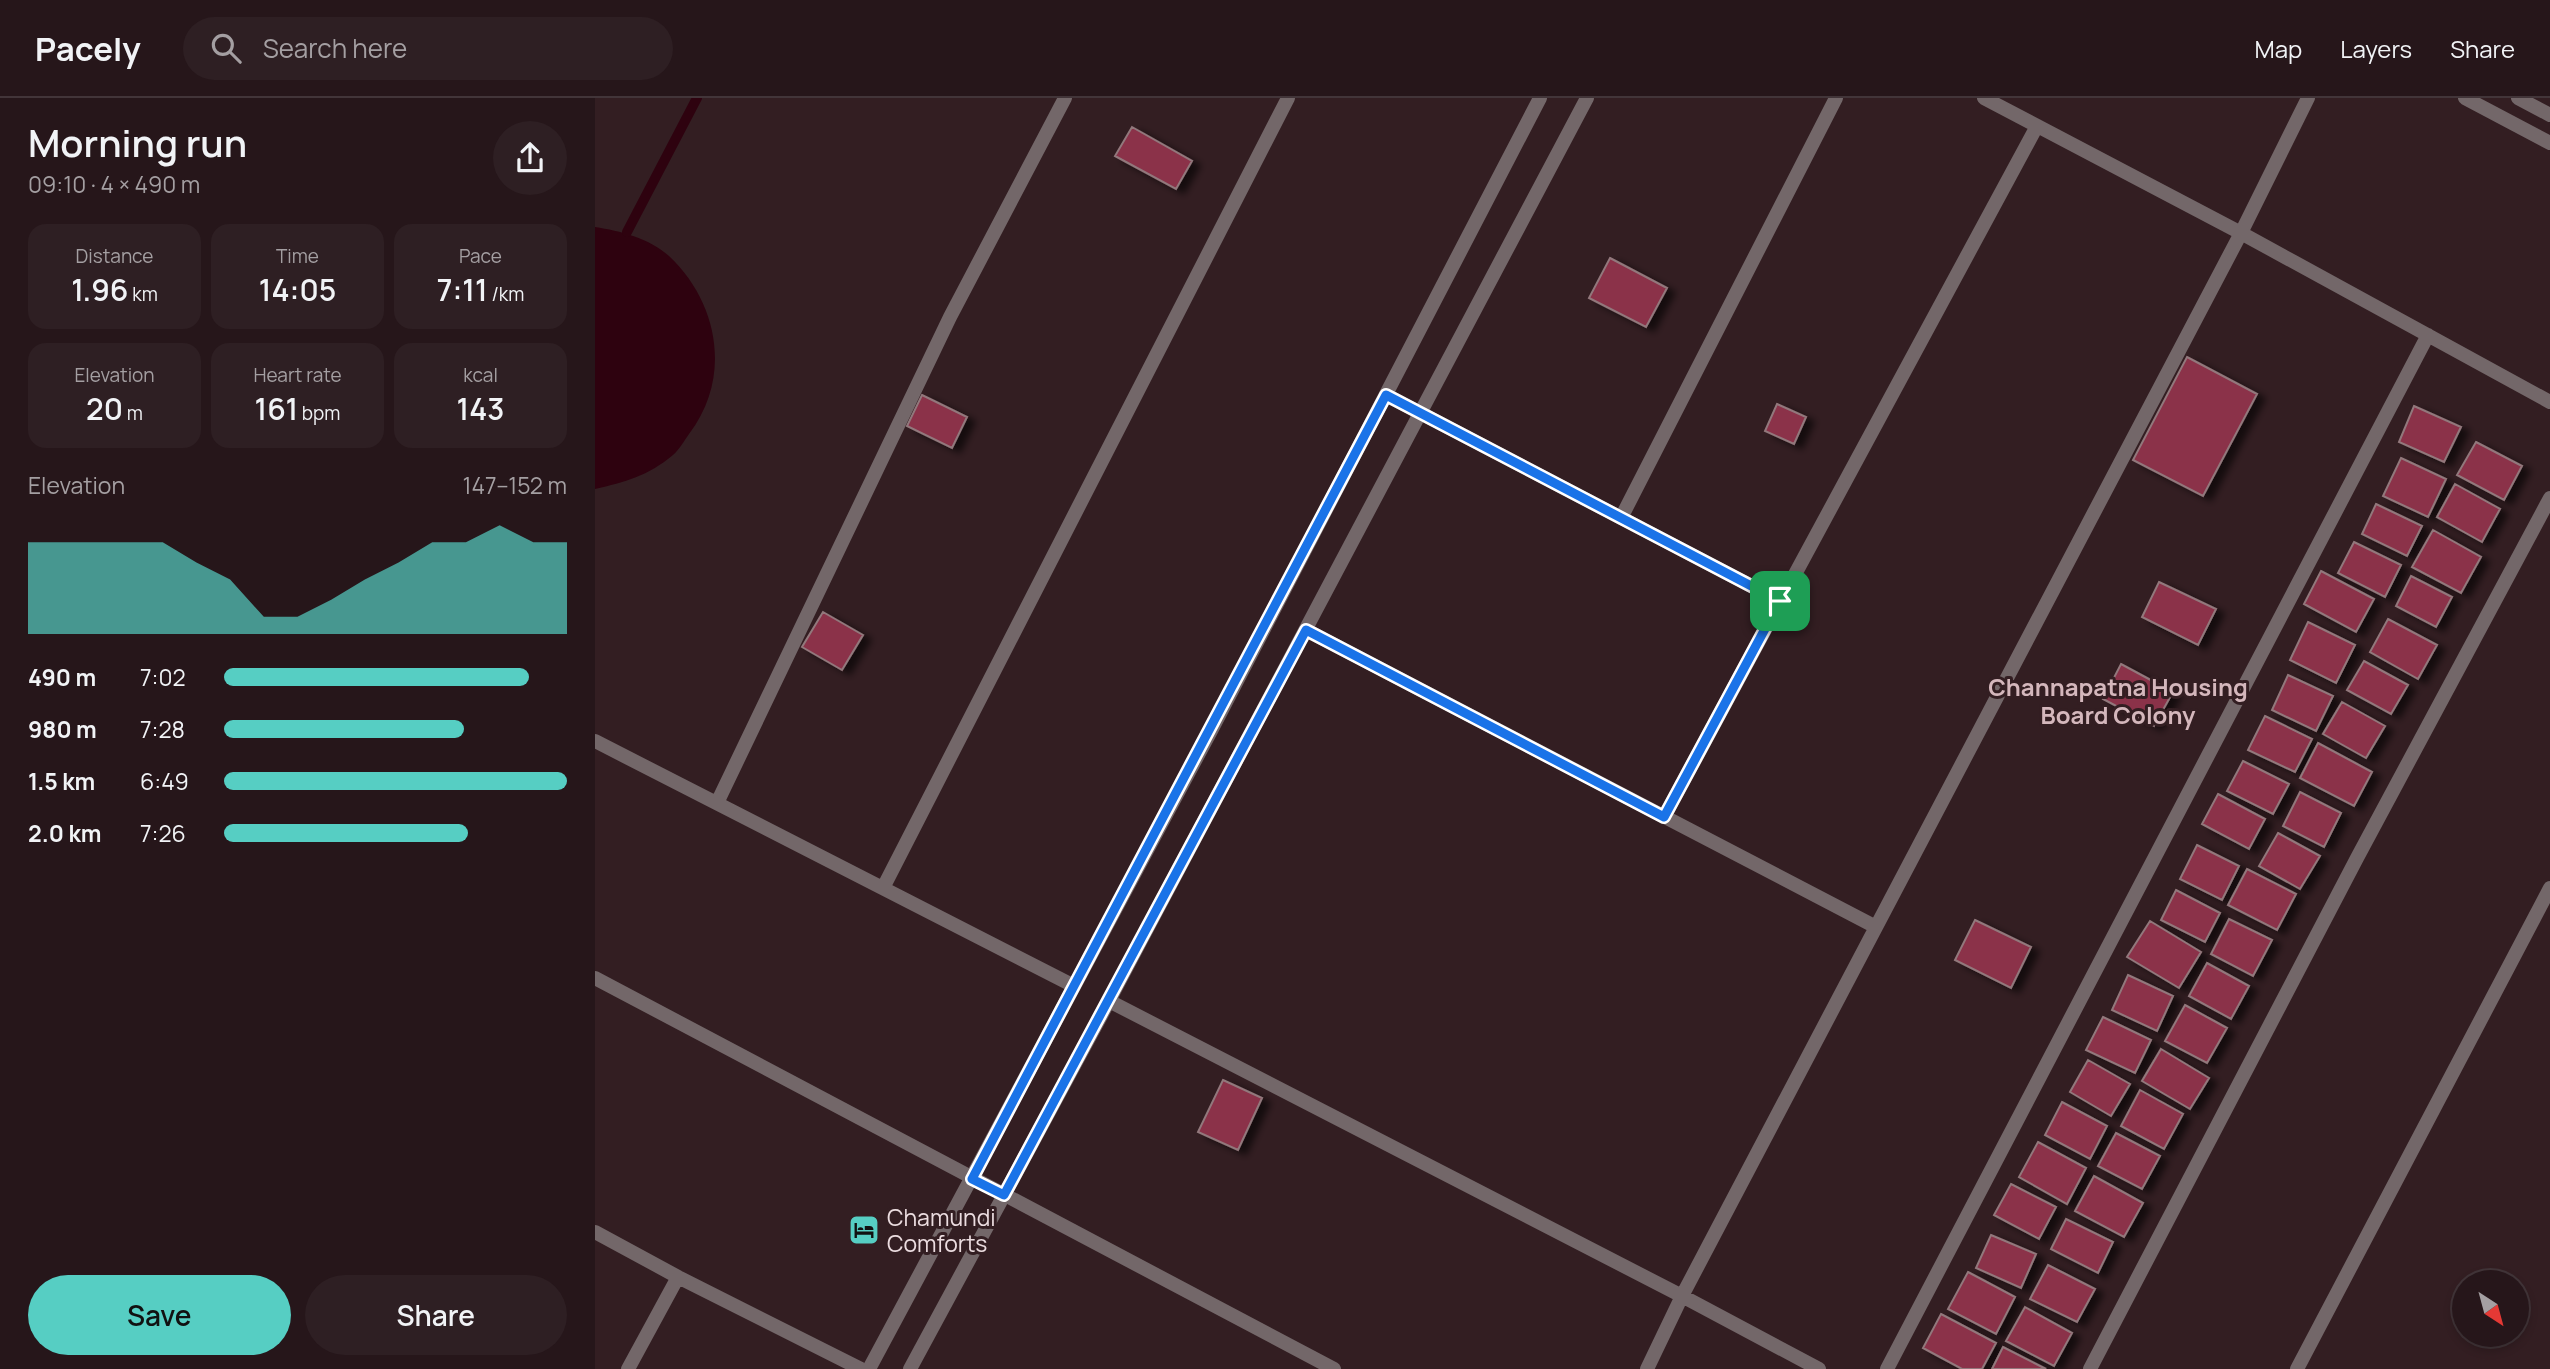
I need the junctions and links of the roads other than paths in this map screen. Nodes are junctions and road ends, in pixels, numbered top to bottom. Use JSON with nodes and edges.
{"nodes":[{"id":1,"x":1065,"y":98,"type":"edge"},
{"id":2,"x":1288,"y":98,"type":"edge"},
{"id":3,"x":1540,"y":98,"type":"edge"},
{"id":4,"x":1587,"y":98,"type":"edge"},
{"id":5,"x":1836,"y":98,"type":"edge"},
{"id":6,"x":1984,"y":98,"type":"edge"},
{"id":7,"x":2308,"y":98,"type":"edge"},
{"id":8,"x":2465,"y":98,"type":"edge"},
{"id":9,"x":2518,"y":98,"type":"edge"},
{"id":10,"x":2550,"y":115,"type":"edge"},
{"id":11,"x":2037,"y":126,"type":"junction"},
{"id":12,"x":2550,"y":143,"type":"edge"},
{"id":13,"x":2241,"y":233,"type":"junction"},
{"id":14,"x":2428,"y":335,"type":"junction"},
{"id":15,"x":1386,"y":395,"type":"junction"},
{"id":16,"x":2550,"y":402,"type":"edge"},
{"id":17,"x":1420,"y":412,"type":"junction"},
{"id":18,"x":2550,"y":498,"type":"edge"},
{"id":19,"x":1621,"y":518,"type":"junction"},
{"id":20,"x":1780,"y":601,"type":"junction"},
{"id":21,"x":1306,"y":630,"type":"junction"},
{"id":22,"x":595,"y":741,"type":"edge"},
{"id":23,"x":717,"y":803,"type":"junction"},
{"id":24,"x":1664,"y":817,"type":"junction"},
{"id":25,"x":883,"y":888,"type":"junction"},
{"id":26,"x":2550,"y":888,"type":"edge"},
{"id":27,"x":1876,"y":927,"type":"junction"},
{"id":28,"x":595,"y":978,"type":"edge"},
{"id":29,"x":1074,"y":986,"type":"junction"},
{"id":30,"x":1109,"y":1001,"type":"junction"},
{"id":31,"x":972,"y":1179,"type":"junction"},
{"id":32,"x":1004,"y":1195,"type":"junction"},
{"id":33,"x":595,"y":1232,"type":"edge"},
{"id":34,"x":678,"y":1277,"type":"junction"},
{"id":35,"x":1682,"y":1296,"type":"junction"},
{"id":36,"x":628,"y":1369,"type":"edge"},
{"id":37,"x":861,"y":1369,"type":"edge"},
{"id":38,"x":869,"y":1369,"type":"edge"},
{"id":39,"x":910,"y":1369,"type":"edge"},
{"id":40,"x":1334,"y":1369,"type":"edge"},
{"id":41,"x":1647,"y":1369,"type":"edge"},
{"id":42,"x":1819,"y":1369,"type":"edge"},
{"id":43,"x":1887,"y":1369,"type":"edge"},
{"id":44,"x":2090,"y":1369,"type":"edge"},
{"id":45,"x":2297,"y":1369,"type":"edge"}],
"edges":[{"from":1,"to":23,"type":"street"},
{"from":2,"to":25,"type":"street"},
{"from":3,"to":15,"type":"street"},
{"from":4,"to":17,"type":"street"},
{"from":5,"to":19,"type":"street"},
{"from":6,"to":11,"type":"street"},
{"from":7,"to":13,"type":"street"},
{"from":8,"to":12,"type":"street"},
{"from":9,"to":10,"type":"street"},
{"from":11,"to":13,"type":"street"},
{"from":11,"to":20,"type":"street"},
{"from":13,"to":14,"type":"street"},
{"from":13,"to":27,"type":"street"},
{"from":14,"to":16,"type":"street"},
{"from":14,"to":43,"type":"street"},
{"from":15,"to":17,"type":"street"},
{"from":15,"to":29,"type":"street"},
{"from":17,"to":19,"type":"street"},
{"from":17,"to":21,"type":"street"},
{"from":18,"to":44,"type":"street"},
{"from":19,"to":20,"type":"street"},
{"from":20,"to":24,"type":"street"},
{"from":21,"to":24,"type":"street"},
{"from":21,"to":30,"type":"street"},
{"from":22,"to":23,"type":"street"},
{"from":23,"to":25,"type":"street"},
{"from":24,"to":27,"type":"street"},
{"from":25,"to":29,"type":"street"},
{"from":26,"to":45,"type":"street"},
{"from":27,"to":35,"type":"street"},
{"from":28,"to":31,"type":"street"},
{"from":29,"to":31,"type":"street"},
{"from":30,"to":32,"type":"street"},
{"from":30,"to":35,"type":"street"},
{"from":31,"to":32,"type":"street"},
{"from":31,"to":38,"type":"street"},
{"from":32,"to":39,"type":"street"},
{"from":32,"to":40,"type":"street"},
{"from":33,"to":34,"type":"street"},
{"from":34,"to":36,"type":"street"},
{"from":34,"to":37,"type":"street"},
{"from":35,"to":41,"type":"street"},
{"from":35,"to":42,"type":"street"}]}
